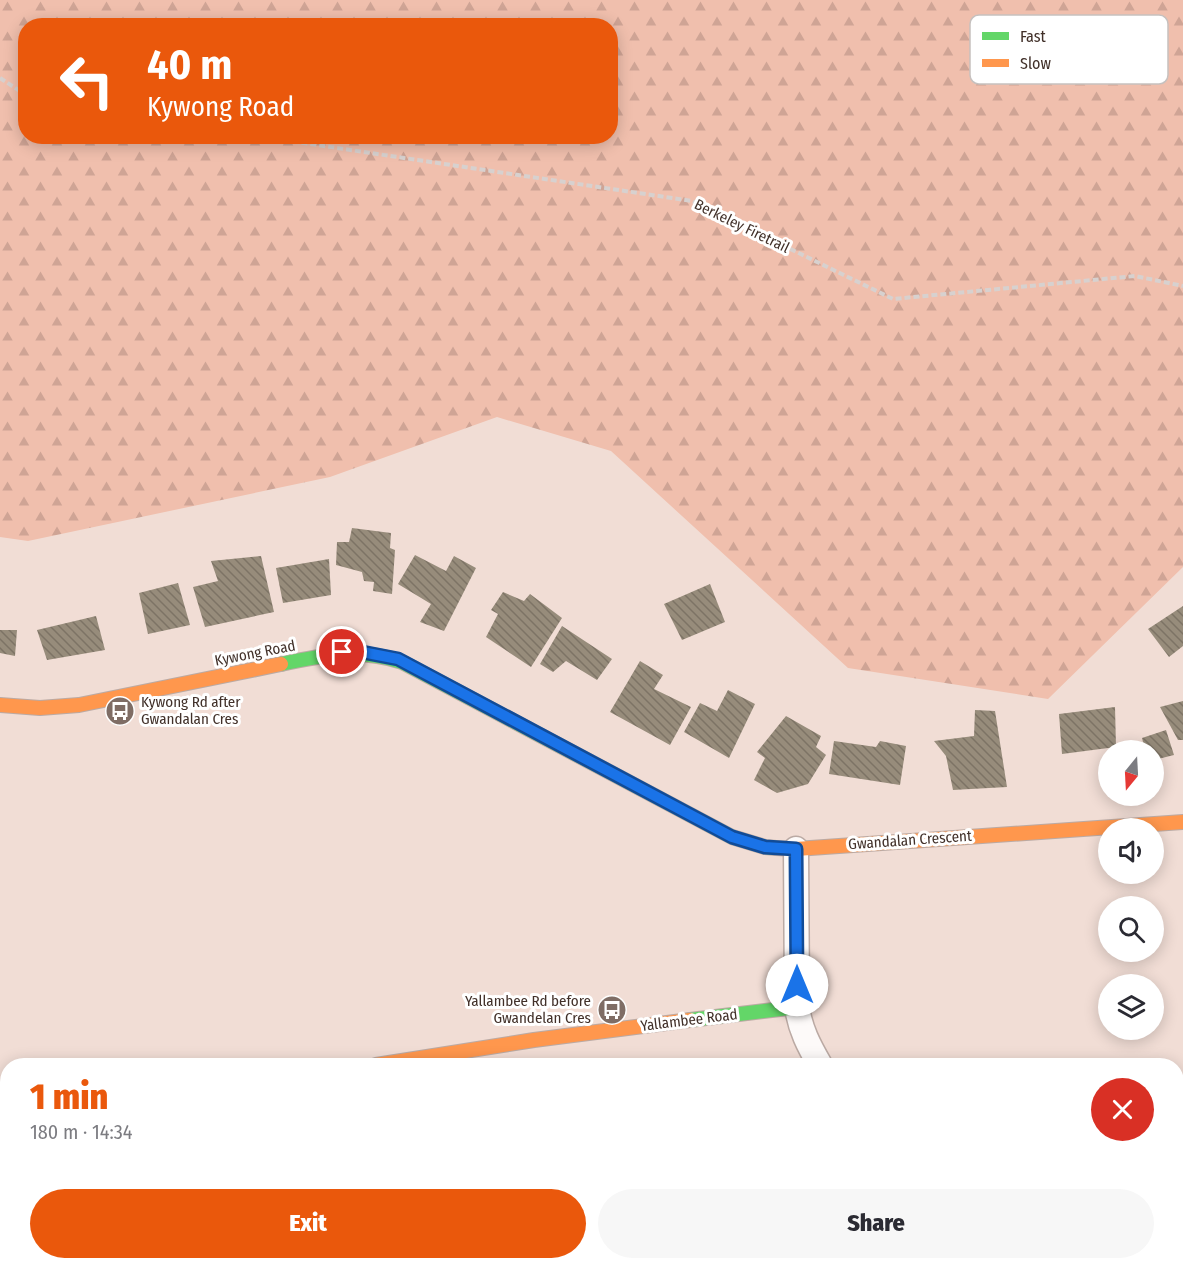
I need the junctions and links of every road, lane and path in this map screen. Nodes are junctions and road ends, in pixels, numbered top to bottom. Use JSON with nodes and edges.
{"nodes":[{"id":1,"x":0,"y":78,"type":"edge"},
{"id":2,"x":18,"y":90,"type":"edge"},
{"id":3,"x":311,"y":144,"type":"edge"},
{"id":4,"x":1183,"y":286,"type":"edge"},
{"id":5,"x":0,"y":705,"type":"edge"},
{"id":6,"x":1183,"y":822,"type":"edge"},
{"id":7,"x":796,"y":849,"type":"junction"},
{"id":8,"x":797,"y":1007,"type":"junction"},
{"id":9,"x":456,"y":1058,"type":"edge"},
{"id":10,"x":816,"y":1058,"type":"edge"}],
"edges":[{"from":1,"to":2,"type":"path"},
{"from":3,"to":4,"type":"path","name":"Berkeley Firetrail"},
{"from":5,"to":7,"type":"street","name":"Kywong Road"},
{"from":6,"to":7,"type":"street","name":"Gwandalan Crescent"},
{"from":7,"to":8,"type":"street"},
{"from":8,"to":9,"type":"street","name":"Yallambee Road"},
{"from":8,"to":10,"type":"street"}]}
